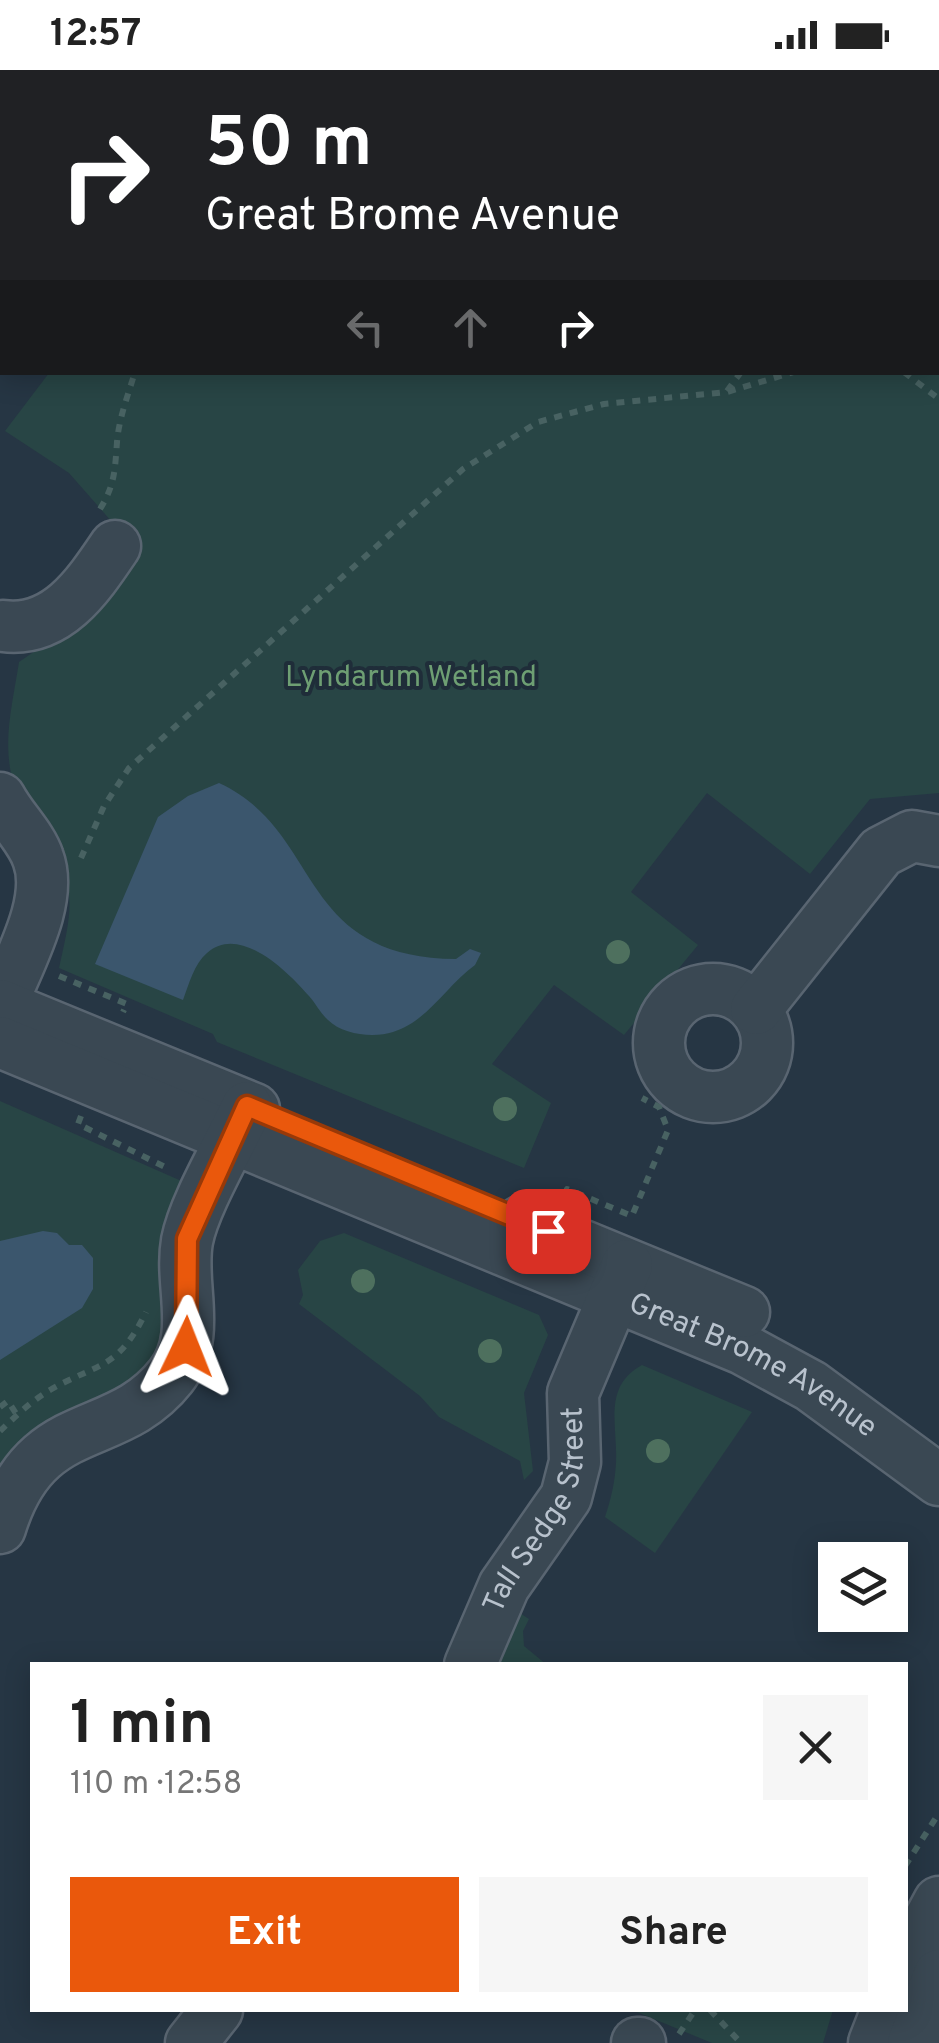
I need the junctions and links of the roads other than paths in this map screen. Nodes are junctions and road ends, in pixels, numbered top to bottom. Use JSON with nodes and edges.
{"nodes":[{"id":1,"x":103,"y":534,"type":"road end"},
{"id":2,"x":1,"y":625,"type":"edge"},
{"id":3,"x":0,"y":798,"type":"edge"},
{"id":4,"x":939,"y":841,"type":"edge"},
{"id":5,"x":0,"y":1006,"type":"edge"},
{"id":6,"x":756,"y":1009,"type":"dead end"},
{"id":7,"x":0,"y":1042,"type":"edge"},
{"id":8,"x":102,"y":1064,"type":"junction"},
{"id":9,"x":240,"y":1122,"type":"junction"},
{"id":10,"x":620,"y":1280,"type":"junction"},
{"id":11,"x":939,"y":1437,"type":"edge"},
{"id":12,"x":939,"y":1480,"type":"edge"},
{"id":13,"x":0,"y":1528,"type":"edge"},
{"id":14,"x":471,"y":1662,"type":"edge"},
{"id":15,"x":939,"y":1902,"type":"edge"},
{"id":16,"x":921,"y":1976,"type":"edge"},
{"id":17,"x":215,"y":2012,"type":"edge"},
{"id":18,"x":886,"y":2012,"type":"edge"},
{"id":19,"x":191,"y":2043,"type":"edge"},
{"id":20,"x":874,"y":2043,"type":"edge"},
{"id":21,"x":913,"y":2043,"type":"edge"}],
"edges":[{"from":1,"to":2,"type":"street"},
{"from":3,"to":5,"type":"street"},
{"from":4,"to":6,"type":"street"},
{"from":5,"to":8,"type":"street","name":"Great Brome Avenue"},
{"from":7,"to":8,"type":"street","name":"Great Brome Avenue"},
{"from":8,"to":9,"type":"street","name":"Great Brome Avenue"},
{"from":9,"to":10,"type":"street","name":"Great Brome Avenue"},
{"from":9,"to":10,"type":"street","name":"Great Brome Avenue"},
{"from":9,"to":13,"type":"street"},
{"from":10,"to":11,"type":"street","name":"Great Brome Avenue"},
{"from":10,"to":12,"type":"street","name":"Great Brome Avenue"},
{"from":10,"to":14,"type":"street","name":"Tall Sedge Street"},
{"from":15,"to":16,"type":"street"},
{"from":16,"to":21,"type":"street"},
{"from":17,"to":19,"type":"street"},
{"from":18,"to":20,"type":"street"}]}
